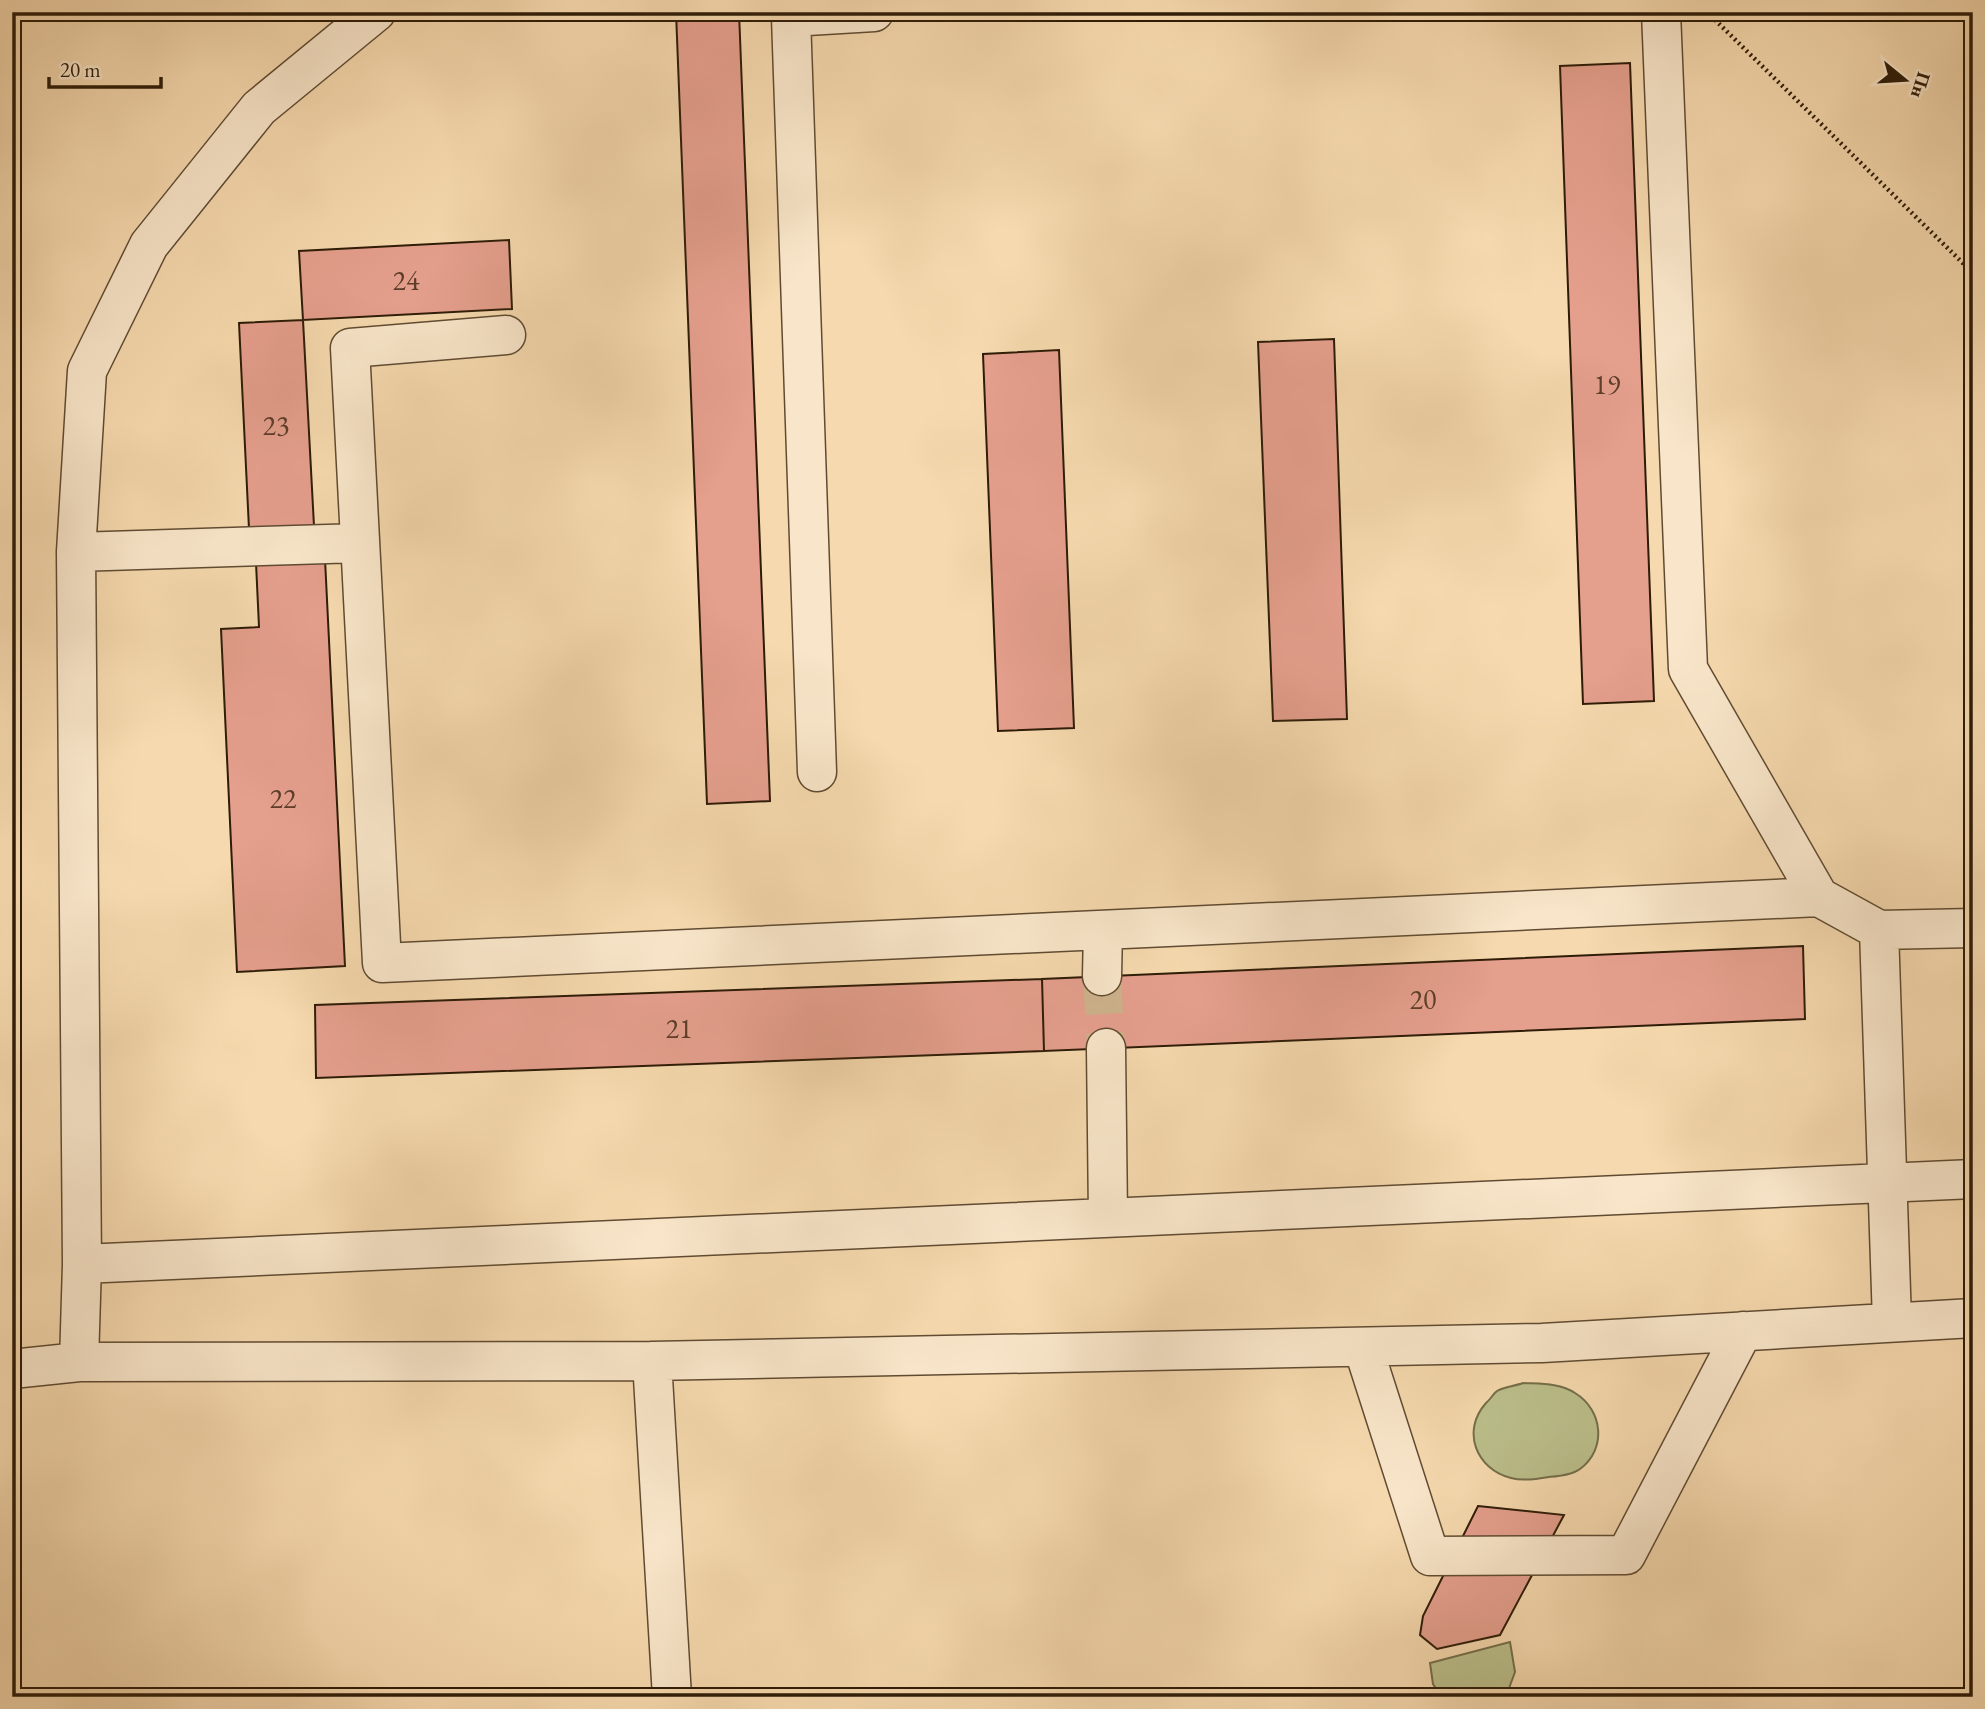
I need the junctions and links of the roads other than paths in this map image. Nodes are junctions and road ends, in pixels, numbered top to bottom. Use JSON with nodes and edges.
{"nodes":[{"id":1,"x":376,"y":12,"type":"edge"},
{"id":2,"x":874,"y":12,"type":"edge"},
{"id":3,"x":1661,"y":12,"type":"edge"},
{"id":4,"x":506,"y":335,"type":"dead end"},
{"id":5,"x":360,"y":543,"type":"junction"},
{"id":6,"x":76,"y":552,"type":"junction"},
{"id":7,"x":817,"y":772,"type":"dead end"},
{"id":8,"x":1819,"y":897,"type":"junction"},
{"id":9,"x":1973,"y":928,"type":"edge"},
{"id":10,"x":1103,"y":930,"type":"junction"},
{"id":11,"x":1879,"y":930,"type":"junction"},
{"id":12,"x":1102,"y":976,"type":"tunnel mouth"},
{"id":13,"x":1106,"y":1048,"type":"tunnel mouth"},
{"id":14,"x":1973,"y":1178,"type":"edge"},
{"id":15,"x":1887,"y":1182,"type":"junction"},
{"id":16,"x":1108,"y":1217,"type":"junction"},
{"id":17,"x":82,"y":1264,"type":"junction"},
{"id":18,"x":1973,"y":1318,"type":"edge"},
{"id":19,"x":1892,"y":1322,"type":"junction"},
{"id":20,"x":1743,"y":1331,"type":"junction"},
{"id":21,"x":1363,"y":1348,"type":"junction"},
{"id":22,"x":652,"y":1361,"type":"junction"},
{"id":23,"x":79,"y":1362,"type":"junction"},
{"id":24,"x":12,"y":1369,"type":"edge"},
{"id":25,"x":672,"y":1697,"type":"edge"}],
"edges":[{"from":1,"to":6,"type":"street"},
{"from":2,"to":7,"type":"street"},
{"from":3,"to":8,"type":"street"},
{"from":4,"to":5,"type":"street"},
{"from":5,"to":6,"type":"street"},
{"from":5,"to":10,"type":"street"},
{"from":6,"to":17,"type":"street"},
{"from":8,"to":10,"type":"street"},
{"from":8,"to":11,"type":"street"},
{"from":9,"to":11,"type":"street"},
{"from":10,"to":12,"type":"street"},
{"from":11,"to":15,"type":"street"},
{"from":13,"to":16,"type":"street"},
{"from":14,"to":15,"type":"street"},
{"from":15,"to":16,"type":"street"},
{"from":15,"to":19,"type":"street"},
{"from":16,"to":17,"type":"street"},
{"from":17,"to":23,"type":"street"},
{"from":18,"to":19,"type":"street"},
{"from":19,"to":20,"type":"street"},
{"from":20,"to":21,"type":"street"},
{"from":20,"to":21,"type":"street"},
{"from":21,"to":22,"type":"street"},
{"from":22,"to":23,"type":"street"},
{"from":22,"to":25,"type":"street"},
{"from":23,"to":24,"type":"street"}]}
